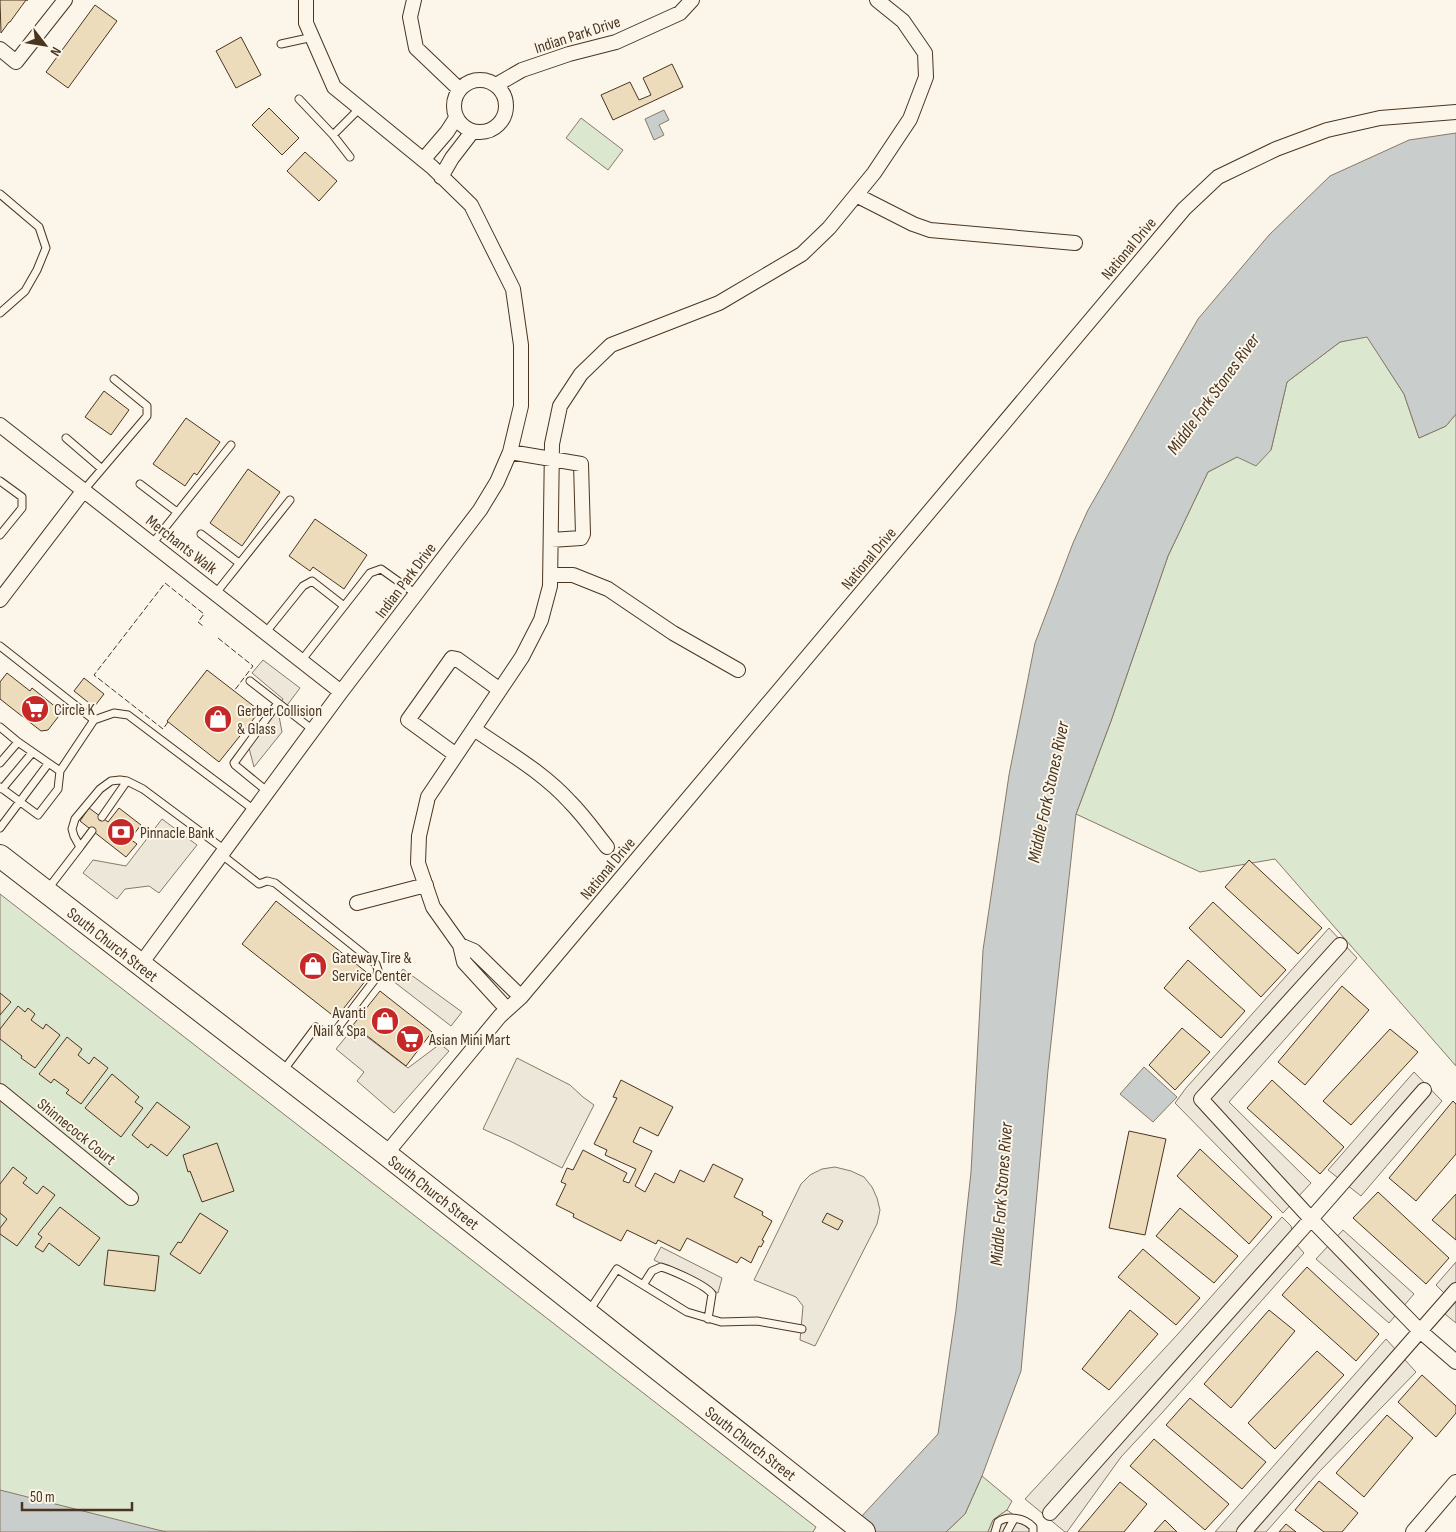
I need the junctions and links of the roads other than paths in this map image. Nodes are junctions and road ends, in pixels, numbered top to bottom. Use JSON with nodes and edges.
{"nodes":[{"id":1,"x":65,"y":0,"type":"edge"},
{"id":2,"x":306,"y":0,"type":"edge"},
{"id":3,"x":414,"y":0,"type":"edge"},
{"id":4,"x":692,"y":0,"type":"edge"},
{"id":5,"x":877,"y":0,"type":"edge"},
{"id":6,"x":313,"y":37,"type":"junction"},
{"id":7,"x":281,"y":44,"type":"dead end"},
{"id":8,"x":0,"y":49,"type":"edge"},
{"id":9,"x":496,"y":85,"type":"junction"},
{"id":10,"x":459,"y":89,"type":"junction"},
{"id":11,"x":299,"y":98,"type":"dead end"},
{"id":12,"x":360,"y":108,"type":"junction"},
{"id":13,"x":1456,"y":112,"type":"edge"},
{"id":14,"x":456,"y":118,"type":"junction"},
{"id":15,"x":472,"y":132,"type":"junction"},
{"id":16,"x":333,"y":135,"type":"junction"},
{"id":17,"x":350,"y":157,"type":"dead end"},
{"id":18,"x":423,"y":160,"type":"junction"},
{"id":19,"x":441,"y":176,"type":"junction"},
{"id":20,"x":0,"y":194,"type":"edge"},
{"id":21,"x":856,"y":195,"type":"junction"},
{"id":22,"x":1075,"y":243,"type":"dead end"},
{"id":23,"x":0,"y":313,"type":"edge"},
{"id":24,"x":114,"y":379,"type":"dead end"},
{"id":25,"x":0,"y":425,"type":"edge"},
{"id":26,"x":66,"y":438,"type":"dead end"},
{"id":27,"x":231,"y":445,"type":"dead end"},
{"id":28,"x":510,"y":452,"type":"junction"},
{"id":29,"x":552,"y":460,"type":"junction"},
{"id":30,"x":102,"y":469,"type":"junction"},
{"id":31,"x":0,"y":481,"type":"edge"},
{"id":32,"x":140,"y":484,"type":"dead end"},
{"id":33,"x":7,"y":486,"type":"junction"},
{"id":34,"x":84,"y":490,"type":"junction"},
{"id":35,"x":0,"y":492,"type":"edge"},
{"id":36,"x":290,"y":500,"type":"dead end"},
{"id":37,"x":177,"y":512,"type":"junction"},
{"id":38,"x":201,"y":534,"type":"dead end"},
{"id":39,"x":0,"y":535,"type":"edge"},
{"id":40,"x":550,"y":540,"type":"junction"},
{"id":41,"x":152,"y":544,"type":"junction"},
{"id":42,"x":239,"y":563,"type":"junction"},
{"id":43,"x":550,"y":575,"type":"junction"},
{"id":44,"x":216,"y":593,"type":"junction"},
{"id":45,"x":416,"y":594,"type":"junction"},
{"id":46,"x":1,"y":596,"type":"edge"},
{"id":47,"x":344,"y":606,"type":"junction"},
{"id":48,"x":266,"y":632,"type":"junction"},
{"id":49,"x":3,"y":648,"type":"edge"},
{"id":50,"x":0,"y":658,"type":"edge"},
{"id":51,"x":301,"y":661,"type":"junction"},
{"id":52,"x":738,"y":670,"type":"dead end"},
{"id":53,"x":250,"y":681,"type":"dead end"},
{"id":54,"x":500,"y":690,"type":"junction"},
{"id":55,"x":341,"y":692,"type":"junction"},
{"id":56,"x":278,"y":703,"type":"junction"},
{"id":57,"x":94,"y":720,"type":"junction"},
{"id":58,"x":0,"y":727,"type":"edge"},
{"id":59,"x":474,"y":729,"type":"junction"},
{"id":60,"x":313,"y":730,"type":"junction"},
{"id":61,"x":18,"y":742,"type":"junction"},
{"id":62,"x":32,"y":753,"type":"junction"},
{"id":63,"x":456,"y":755,"type":"junction"},
{"id":64,"x":0,"y":763,"type":"edge"},
{"id":65,"x":48,"y":764,"type":"junction"},
{"id":66,"x":60,"y":771,"type":"junction"},
{"id":67,"x":127,"y":781,"type":"junction"},
{"id":68,"x":1,"y":788,"type":"edge"},
{"id":69,"x":268,"y":792,"type":"junction"},
{"id":70,"x":20,"y":802,"type":"junction"},
{"id":71,"x":254,"y":810,"type":"junction"},
{"id":72,"x":102,"y":817,"type":"dead end"},
{"id":73,"x":0,"y":828,"type":"edge"},
{"id":74,"x":92,"y":831,"type":"dead end"},
{"id":75,"x":607,"y":847,"type":"dead end"},
{"id":76,"x":80,"y":848,"type":"junction"},
{"id":77,"x":224,"y":852,"type":"junction"},
{"id":78,"x":0,"y":856,"type":"edge"},
{"id":79,"x":426,"y":885,"type":"junction"},
{"id":80,"x":46,"y":892,"type":"junction"},
{"id":81,"x":357,"y":903,"type":"dead end"},
{"id":82,"x":460,"y":945,"type":"junction"},
{"id":83,"x":1340,"y":945,"type":"dead end"},
{"id":84,"x":140,"y":965,"type":"junction"},
{"id":85,"x":521,"y":997,"type":"junction"},
{"id":86,"x":507,"y":1009,"type":"junction"},
{"id":87,"x":282,"y":1074,"type":"junction"},
{"id":88,"x":1424,"y":1090,"type":"dead end"},
{"id":89,"x":0,"y":1091,"type":"edge"},
{"id":90,"x":386,"y":1154,"type":"junction"},
{"id":91,"x":131,"y":1198,"type":"dead end"},
{"id":92,"x":1311,"y":1219,"type":"junction"},
{"id":93,"x":643,"y":1285,"type":"junction"},
{"id":94,"x":1456,"y":1290,"type":"edge"},
{"id":95,"x":587,"y":1313,"type":"junction"},
{"id":96,"x":708,"y":1318,"type":"junction"},
{"id":97,"x":802,"y":1329,"type":"dead end"},
{"id":98,"x":1420,"y":1331,"type":"junction"},
{"id":99,"x":1456,"y":1362,"type":"edge"},
{"id":100,"x":1456,"y":1483,"type":"edge"},
{"id":101,"x":1050,"y":1513,"type":"dead end"},
{"id":102,"x":1014,"y":1519,"type":"junction"},
{"id":103,"x":1418,"y":1530,"type":"edge"},
{"id":104,"x":864,"y":1532,"type":"edge"},
{"id":105,"x":994,"y":1532,"type":"edge"},
{"id":106,"x":1007,"y":1532,"type":"edge"},
{"id":107,"x":1033,"y":1532,"type":"edge"},
{"id":108,"x":1244,"y":1532,"type":"edge"}],
"edges":[{"from":1,"to":8,"type":"street"},
{"from":2,"to":6,"type":"street","name":"Indian Park Drive"},
{"from":3,"to":10,"type":"street"},
{"from":4,"to":9,"type":"street","name":"Indian Park Drive"},
{"from":5,"to":21,"type":"street"},
{"from":6,"to":7,"type":"lane"},
{"from":6,"to":12,"type":"street","name":"Indian Park Drive"},
{"from":9,"to":10,"type":"street"},
{"from":9,"to":15,"type":"street"},
{"from":10,"to":14,"type":"street"},
{"from":11,"to":16,"type":"lane"},
{"from":12,"to":16,"type":"lane"},
{"from":12,"to":18,"type":"street","name":"Indian Park Drive"},
{"from":13,"to":85,"type":"street","name":"National Drive"},
{"from":14,"to":15,"type":"street"},
{"from":14,"to":18,"type":"street"},
{"from":15,"to":19,"type":"street"},
{"from":16,"to":17,"type":"lane"},
{"from":18,"to":19,"type":"street","name":"Indian Park Drive"},
{"from":19,"to":28,"type":"street","name":"Indian Park Drive"},
{"from":20,"to":23,"type":"lane"},
{"from":21,"to":22,"type":"street"},
{"from":21,"to":29,"type":"street"},
{"from":24,"to":30,"type":"lane"},
{"from":25,"to":34,"type":"street","name":"Merchants Walk"},
{"from":26,"to":30,"type":"lane"},
{"from":27,"to":37,"type":"lane"},
{"from":28,"to":29,"type":"street"},
{"from":28,"to":45,"type":"street","name":"Indian Park Drive"},
{"from":29,"to":40,"type":"street"},
{"from":29,"to":40,"type":"street"},
{"from":30,"to":34,"type":"lane"},
{"from":31,"to":33,"type":"lane"},
{"from":32,"to":37,"type":"lane"},
{"from":33,"to":35,"type":"lane"},
{"from":33,"to":39,"type":"lane"},
{"from":34,"to":41,"type":"street","name":"Merchants Walk"},
{"from":34,"to":46,"type":"street"},
{"from":36,"to":42,"type":"lane"},
{"from":37,"to":41,"type":"lane"},
{"from":38,"to":42,"type":"lane"},
{"from":40,"to":43,"type":"street"},
{"from":41,"to":44,"type":"street","name":"Merchants Walk"},
{"from":42,"to":44,"type":"lane"},
{"from":43,"to":52,"type":"street"},
{"from":43,"to":54,"type":"street"},
{"from":44,"to":48,"type":"street","name":"Merchants Walk"},
{"from":45,"to":47,"type":"lane"},
{"from":45,"to":55,"type":"street","name":"Indian Park Drive"},
{"from":47,"to":48,"type":"lane"},
{"from":47,"to":51,"type":"lane"},
{"from":48,"to":51,"type":"street","name":"Merchants Walk"},
{"from":49,"to":50,"type":"lane"},
{"from":49,"to":57,"type":"lane"},
{"from":51,"to":55,"type":"street","name":"Merchants Walk"},
{"from":53,"to":56,"type":"lane"},
{"from":54,"to":59,"type":"street"},
{"from":54,"to":63,"type":"street"},
{"from":55,"to":60,"type":"street","name":"Indian Park Drive"},
{"from":56,"to":60,"type":"lane"},
{"from":56,"to":69,"type":"lane"},
{"from":57,"to":66,"type":"lane"},
{"from":57,"to":71,"type":"lane"},
{"from":58,"to":61,"type":"lane"},
{"from":59,"to":63,"type":"street"},
{"from":59,"to":75,"type":"street"},
{"from":60,"to":69,"type":"street","name":"Indian Park Drive"},
{"from":61,"to":62,"type":"lane"},
{"from":61,"to":64,"type":"lane"},
{"from":62,"to":65,"type":"lane"},
{"from":62,"to":68,"type":"lane"},
{"from":63,"to":79,"type":"street"},
{"from":65,"to":66,"type":"lane"},
{"from":65,"to":70,"type":"lane"},
{"from":66,"to":70,"type":"lane"},
{"from":67,"to":72,"type":"lane"},
{"from":67,"to":76,"type":"lane"},
{"from":67,"to":77,"type":"lane"},
{"from":68,"to":70,"type":"lane"},
{"from":69,"to":71,"type":"street","name":"Indian Park Drive"},
{"from":70,"to":73,"type":"lane"},
{"from":71,"to":77,"type":"street","name":"Indian Park Drive"},
{"from":74,"to":76,"type":"lane"},
{"from":76,"to":80,"type":"lane"},
{"from":77,"to":84,"type":"street","name":"Indian Park Drive"},
{"from":77,"to":87,"type":"lane"},
{"from":78,"to":80,"type":"highway","name":"South Church Street"},
{"from":79,"to":81,"type":"street"},
{"from":79,"to":82,"type":"street"},
{"from":80,"to":84,"type":"highway","name":"South Church Street"},
{"from":82,"to":85,"type":"street"},
{"from":82,"to":86,"type":"street"},
{"from":83,"to":92,"type":"street"},
{"from":84,"to":87,"type":"highway","name":"South Church Street"},
{"from":85,"to":86,"type":"street","name":"National Drive"},
{"from":86,"to":90,"type":"street","name":"National Drive"},
{"from":87,"to":90,"type":"highway","name":"South Church Street"},
{"from":88,"to":92,"type":"street"},
{"from":89,"to":91,"type":"street","name":"Shinnecock Court"},
{"from":90,"to":95,"type":"highway","name":"South Church Street"},
{"from":92,"to":98,"type":"street"},
{"from":92,"to":101,"type":"street"},
{"from":93,"to":95,"type":"lane"},
{"from":93,"to":96,"type":"lane"},
{"from":93,"to":96,"type":"lane"},
{"from":94,"to":98,"type":"street"},
{"from":95,"to":104,"type":"highway","name":"South Church Street"},
{"from":96,"to":97,"type":"lane"},
{"from":98,"to":99,"type":"street"},
{"from":98,"to":108,"type":"street"},
{"from":100,"to":103,"type":"street"},
{"from":102,"to":105,"type":"lane"},
{"from":102,"to":106,"type":"lane"},
{"from":102,"to":107,"type":"lane"}]}
